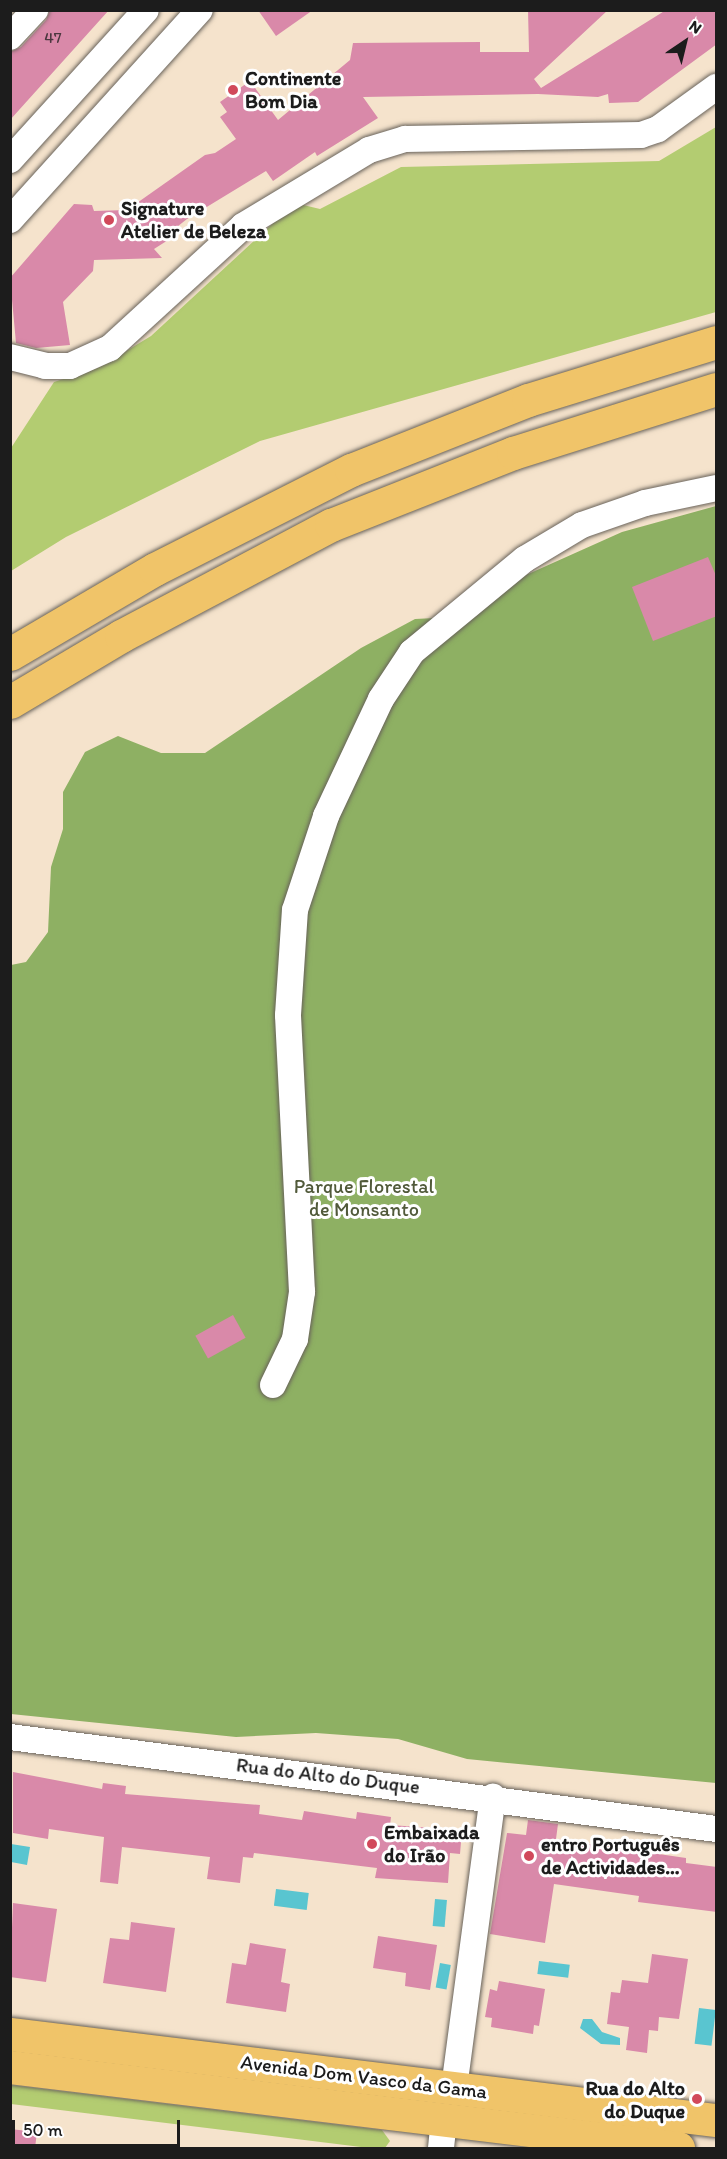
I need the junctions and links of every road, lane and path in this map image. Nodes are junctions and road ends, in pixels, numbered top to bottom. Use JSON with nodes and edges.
{"nodes":[{"id":1,"x":35,"y":10,"type":"edge"},
{"id":2,"x":146,"y":10,"type":"edge"},
{"id":3,"x":200,"y":10,"type":"edge"},
{"id":4,"x":10,"y":37,"type":"edge"},
{"id":5,"x":99,"y":62,"type":"junction"},
{"id":6,"x":717,"y":87,"type":"edge"},
{"id":7,"x":129,"y":88,"type":"junction"},
{"id":8,"x":10,"y":160,"type":"edge"},
{"id":9,"x":10,"y":220,"type":"edge"},
{"id":10,"x":717,"y":342,"type":"edge"},
{"id":11,"x":10,"y":357,"type":"edge"},
{"id":12,"x":717,"y":389,"type":"edge"},
{"id":13,"x":717,"y":488,"type":"edge"},
{"id":14,"x":10,"y":654,"type":"edge"},
{"id":15,"x":10,"y":702,"type":"edge"},
{"id":16,"x":273,"y":1385,"type":"dead end"},
{"id":17,"x":10,"y":1737,"type":"edge"},
{"id":18,"x":493,"y":1797,"type":"junction"},
{"id":19,"x":717,"y":1829,"type":"edge"},
{"id":20,"x":10,"y":2034,"type":"edge"},
{"id":21,"x":10,"y":2067,"type":"edge"},
{"id":22,"x":454,"y":2088,"type":"junction"},
{"id":23,"x":717,"y":2120,"type":"edge"},
{"id":24,"x":442,"y":2134,"type":"edge"},
{"id":25,"x":678,"y":2148,"type":"edge"}],
"edges":[{"from":1,"to":4,"type":"street"},
{"from":2,"to":5,"type":"street"},
{"from":3,"to":7,"type":"street"},
{"from":5,"to":7,"type":"street"},
{"from":5,"to":8,"type":"street"},
{"from":6,"to":11,"type":"street"},
{"from":7,"to":9,"type":"street"},
{"from":10,"to":14,"type":"main road"},
{"from":12,"to":15,"type":"main road"},
{"from":13,"to":16,"type":"street"},
{"from":17,"to":18,"type":"street","name":"Rua do Alto do Duque"},
{"from":18,"to":19,"type":"street","name":"Rua do Alto do Duque"},
{"from":18,"to":22,"type":"street"},
{"from":20,"to":22,"type":"main road","name":"Avenida Dom Vasco da Gama"},
{"from":21,"to":24,"type":"main road","name":"Avenida Dom Vasco da Gama"},
{"from":22,"to":23,"type":"main road","name":"Avenida Dom Vasco da Gama"},
{"from":24,"to":25,"type":"main road","name":"Avenida Dom Vasco da Gama"}]}
